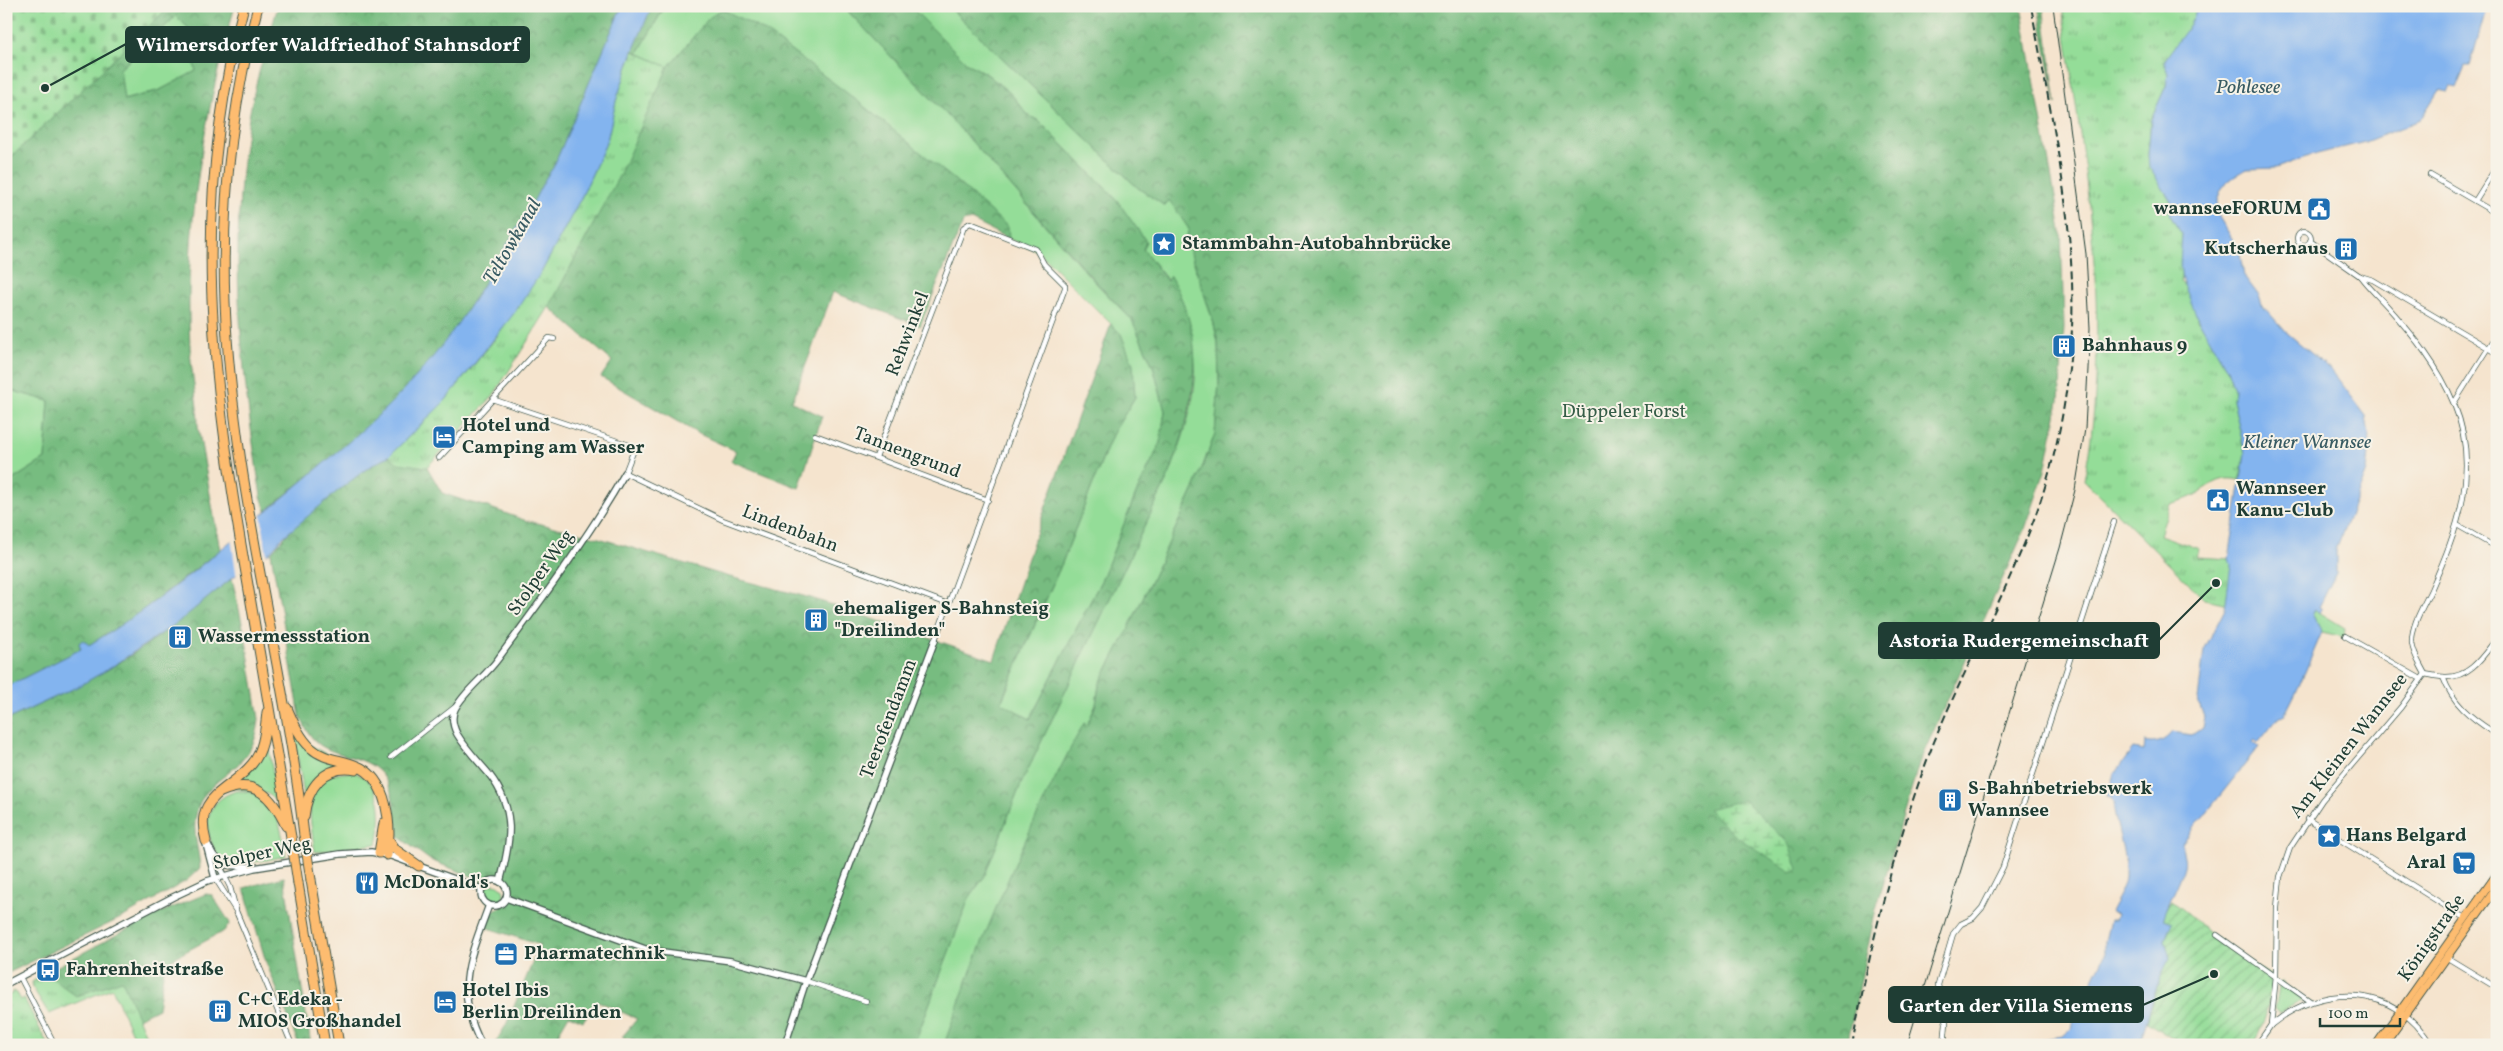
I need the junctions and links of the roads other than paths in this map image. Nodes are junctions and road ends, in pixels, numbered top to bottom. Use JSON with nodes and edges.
{"nodes":[{"id":1,"x":244,"y":6,"type":"edge"},
{"id":2,"x":258,"y":6,"type":"edge"},
{"id":3,"x":2497,"y":166,"type":"edge"},
{"id":4,"x":2430,"y":175,"type":"dead end"},
{"id":5,"x":2475,"y":202,"type":"junction"},
{"id":6,"x":2497,"y":214,"type":"edge"},
{"id":7,"x":2310,"y":242,"type":"dead end"},
{"id":8,"x":2360,"y":276,"type":"junction"},
{"id":9,"x":1063,"y":292,"type":"joint"},
{"id":10,"x":2497,"y":335,"type":"edge"},
{"id":11,"x":554,"y":339,"type":"dead end"},
{"id":12,"x":2488,"y":348,"type":"junction"},
{"id":13,"x":2497,"y":353,"type":"edge"},
{"id":14,"x":495,"y":400,"type":"junction"},
{"id":15,"x":2454,"y":403,"type":"junction"},
{"id":16,"x":815,"y":435,"type":"dead end"},
{"id":17,"x":876,"y":457,"type":"junction"},
{"id":18,"x":439,"y":458,"type":"dead end"},
{"id":19,"x":625,"y":473,"type":"junction"},
{"id":20,"x":988,"y":500,"type":"junction"},
{"id":21,"x":2114,"y":522,"type":"dead end"},
{"id":22,"x":2457,"y":525,"type":"junction"},
{"id":23,"x":2497,"y":548,"type":"edge"},
{"id":24,"x":948,"y":604,"type":"junction"},
{"id":25,"x":2345,"y":636,"type":"dead end"},
{"id":26,"x":2497,"y":638,"type":"edge"},
{"id":27,"x":935,"y":640,"type":"joint"},
{"id":28,"x":2425,"y":674,"type":"junction"},
{"id":29,"x":2443,"y":677,"type":"junction"},
{"id":30,"x":2421,"y":680,"type":"junction"},
{"id":31,"x":282,"y":699,"type":"junction"},
{"id":32,"x":268,"y":702,"type":"junction"},
{"id":33,"x":456,"y":706,"type":"junction"},
{"id":34,"x":2493,"y":732,"type":"dead end"},
{"id":35,"x":392,"y":756,"type":"dead end"},
{"id":36,"x":371,"y":775,"type":"junction"},
{"id":37,"x":214,"y":796,"type":"junction"},
{"id":38,"x":385,"y":810,"type":"junction"},
{"id":39,"x":2307,"y":819,"type":"junction"},
{"id":40,"x":304,"y":832,"type":"junction"},
{"id":41,"x":291,"y":838,"type":"junction"},
{"id":42,"x":389,"y":840,"type":"junction"},
{"id":43,"x":206,"y":841,"type":"junction"},
{"id":44,"x":383,"y":854,"type":"junction"},
{"id":45,"x":214,"y":856,"type":"junction"},
{"id":46,"x":419,"y":866,"type":"junction"},
{"id":47,"x":254,"y":868,"type":"junction"},
{"id":48,"x":224,"y":875,"type":"junction"},
{"id":49,"x":2496,"y":877,"type":"edge"},
{"id":50,"x":215,"y":878,"type":"junction"},
{"id":51,"x":500,"y":882,"type":"junction"},
{"id":52,"x":2497,"y":887,"type":"edge"},
{"id":53,"x":482,"y":888,"type":"junction"},
{"id":54,"x":506,"y":898,"type":"junction"},
{"id":55,"x":489,"y":905,"type":"junction"},
{"id":56,"x":236,"y":912,"type":"junction"},
{"id":57,"x":2468,"y":920,"type":"junction"},
{"id":58,"x":2217,"y":935,"type":"dead end"},
{"id":59,"x":2443,"y":956,"type":"junction"},
{"id":60,"x":2276,"y":976,"type":"junction"},
{"id":61,"x":20,"y":977,"type":"junction"},
{"id":62,"x":806,"y":982,"type":"junction"},
{"id":63,"x":6,"y":984,"type":"edge"},
{"id":64,"x":2497,"y":988,"type":"edge"},
{"id":65,"x":866,"y":1001,"type":"dead end"},
{"id":66,"x":2310,"y":1001,"type":"junction"},
{"id":67,"x":2402,"y":1013,"type":"junction"},
{"id":68,"x":2271,"y":1025,"type":"junction"},
{"id":69,"x":54,"y":1045,"type":"edge"},
{"id":70,"x":292,"y":1045,"type":"edge"},
{"id":71,"x":325,"y":1045,"type":"edge"},
{"id":72,"x":339,"y":1045,"type":"edge"},
{"id":73,"x":482,"y":1045,"type":"edge"},
{"id":74,"x":785,"y":1045,"type":"edge"},
{"id":75,"x":1944,"y":1045,"type":"edge"},
{"id":76,"x":2257,"y":1045,"type":"edge"},
{"id":77,"x":2376,"y":1045,"type":"edge"},
{"id":78,"x":2384,"y":1045,"type":"edge"},
{"id":79,"x":2431,"y":1045,"type":"edge"}],
"edges":[{"from":1,"to":32,"type":"highway"},
{"from":2,"to":31,"type":"highway"},
{"from":3,"to":5,"type":"street"},
{"from":4,"to":5,"type":"street"},
{"from":5,"to":6,"type":"street"},
{"from":7,"to":8,"type":"street"},
{"from":8,"to":12,"type":"street"},
{"from":8,"to":15,"type":"street","name":"Am Kleinen Wannsee"},
{"from":9,"to":17,"type":"street","name":"Rehwinkel"},
{"from":9,"to":20,"type":"street","name":"Teerofendamm"},
{"from":10,"to":12,"type":"street"},
{"from":11,"to":14,"type":"street"},
{"from":12,"to":13,"type":"street"},
{"from":12,"to":15,"type":"street"},
{"from":14,"to":18,"type":"street"},
{"from":14,"to":19,"type":"street","name":"Stolper Weg"},
{"from":15,"to":22,"type":"street","name":"Am Kleinen Wannsee"},
{"from":16,"to":17,"type":"street","name":"Tannengrund"},
{"from":17,"to":20,"type":"street","name":"Tannengrund"},
{"from":19,"to":24,"type":"street","name":"Lindenbahn"},
{"from":19,"to":33,"type":"street","name":"Stolper Weg"},
{"from":20,"to":24,"type":"street","name":"Teerofendamm"},
{"from":21,"to":75,"type":"street"},
{"from":22,"to":23,"type":"street"},
{"from":22,"to":28,"type":"street","name":"Am Kleinen Wannsee"},
{"from":24,"to":27,"type":"street","name":"Teerofendamm"},
{"from":25,"to":30,"type":"street"},
{"from":26,"to":29,"type":"street"},
{"from":27,"to":62,"type":"street","name":"Teerofendamm"},
{"from":28,"to":29,"type":"street"},
{"from":28,"to":30,"type":"street","name":"Am Kleinen Wannsee"},
{"from":29,"to":34,"type":"street"},
{"from":30,"to":39,"type":"street","name":"Am Kleinen Wannsee"},
{"from":31,"to":36,"type":"highway"},
{"from":31,"to":40,"type":"highway"},
{"from":32,"to":37,"type":"highway"},
{"from":32,"to":41,"type":"highway"},
{"from":33,"to":35,"type":"street","name":"Stolper Weg"},
{"from":33,"to":51,"type":"street"},
{"from":36,"to":38,"type":"highway"},
{"from":36,"to":40,"type":"highway"},
{"from":37,"to":41,"type":"highway"},
{"from":37,"to":43,"type":"highway"},
{"from":38,"to":42,"type":"highway"},
{"from":38,"to":44,"type":"highway"},
{"from":39,"to":57,"type":"street"},
{"from":39,"to":60,"type":"street","name":"Am Kleinen Wannsee"},
{"from":40,"to":72,"type":"highway","bridge":true},
{"from":41,"to":71,"type":"highway","bridge":true},
{"from":42,"to":44,"type":"highway"},
{"from":42,"to":46,"type":"highway"},
{"from":43,"to":45,"type":"street"},
{"from":43,"to":50,"type":"street"},
{"from":44,"to":46,"type":"street","name":"Stolper Weg"},
{"from":44,"to":47,"type":"street","name":"Stolper Weg"},
{"from":45,"to":47,"type":"street"},
{"from":45,"to":48,"type":"street"},
{"from":46,"to":53,"type":"street","name":"Stolper Weg"},
{"from":47,"to":48,"type":"street","name":"Stolper Weg"},
{"from":48,"to":50,"type":"street","name":"Stolper Weg"},
{"from":48,"to":56,"type":"street"},
{"from":49,"to":57,"type":"main road","name":"Königstraße"},
{"from":50,"to":56,"type":"street"},
{"from":50,"to":61,"type":"street","name":"Stolper Weg"},
{"from":51,"to":53,"type":"street"},
{"from":51,"to":54,"type":"street"},
{"from":52,"to":57,"type":"main road","name":"Königstraße"},
{"from":53,"to":55,"type":"street"},
{"from":54,"to":55,"type":"street"},
{"from":54,"to":62,"type":"street"},
{"from":55,"to":73,"type":"street"},
{"from":56,"to":70,"type":"street"},
{"from":57,"to":59,"type":"main road","name":"Königstraße"},
{"from":58,"to":60,"type":"street"},
{"from":59,"to":64,"type":"street"},
{"from":59,"to":67,"type":"main road","name":"Königstraße"},
{"from":60,"to":66,"type":"street"},
{"from":60,"to":68,"type":"street","name":"Am Kleinen Wannsee"},
{"from":61,"to":63,"type":"street","name":"Stolper Weg"},
{"from":61,"to":69,"type":"street"},
{"from":62,"to":65,"type":"street"},
{"from":62,"to":74,"type":"street","name":"Teerofendamm"},
{"from":66,"to":67,"type":"street"},
{"from":66,"to":68,"type":"street"},
{"from":67,"to":77,"type":"main road","name":"Königstraße"},
{"from":67,"to":78,"type":"main road","name":"Königstraße"},
{"from":67,"to":79,"type":"street"},
{"from":68,"to":76,"type":"street","name":"Am Kleinen Wannsee"}]}
